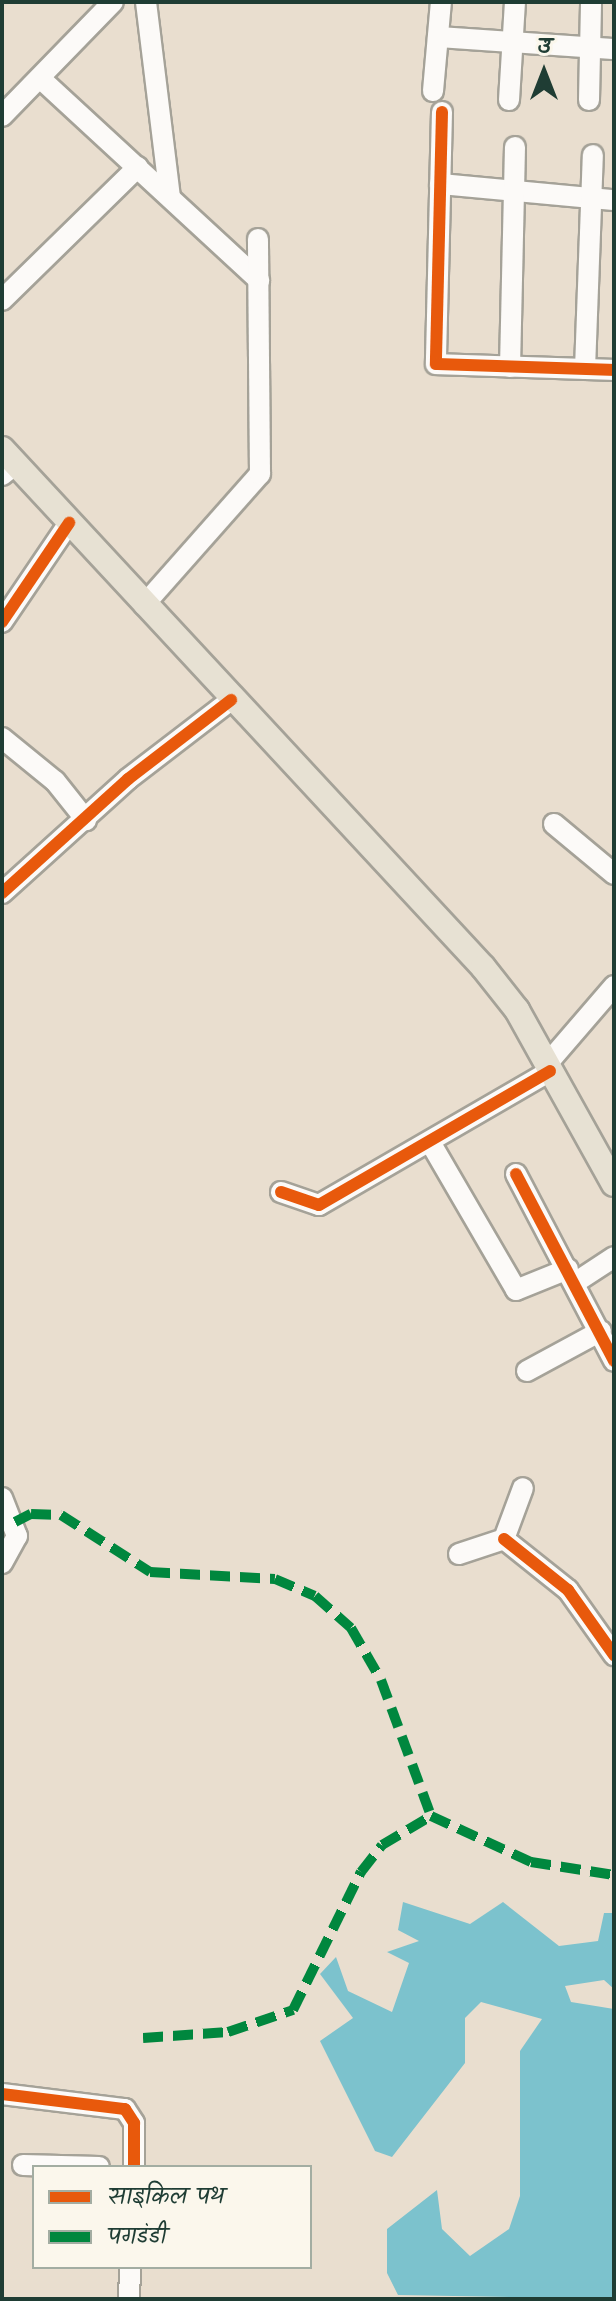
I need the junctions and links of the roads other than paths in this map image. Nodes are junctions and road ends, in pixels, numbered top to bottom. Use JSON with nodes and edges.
{"nodes":[{"id":1,"x":113,"y":2,"type":"edge"},
{"id":2,"x":146,"y":2,"type":"edge"},
{"id":3,"x":441,"y":2,"type":"edge"},
{"id":4,"x":515,"y":2,"type":"edge"},
{"id":5,"x":591,"y":2,"type":"edge"},
{"id":6,"x":438,"y":37,"type":"junction"},
{"id":7,"x":510,"y":42,"type":"junction"},
{"id":8,"x":590,"y":47,"type":"junction"},
{"id":9,"x":614,"y":49,"type":"edge"},
{"id":10,"x":41,"y":79,"type":"junction"},
{"id":11,"x":433,"y":91,"type":"dead end"},
{"id":12,"x":509,"y":100,"type":"dead end"},
{"id":13,"x":589,"y":100,"type":"dead end"},
{"id":14,"x":442,"y":112,"type":"dead end"},
{"id":15,"x":2,"y":116,"type":"edge"},
{"id":16,"x":515,"y":147,"type":"dead end"},
{"id":17,"x":593,"y":155,"type":"dead end"},
{"id":18,"x":138,"y":167,"type":"junction"},
{"id":19,"x":440,"y":184,"type":"junction"},
{"id":20,"x":515,"y":191,"type":"junction"},
{"id":21,"x":170,"y":197,"type":"junction"},
{"id":22,"x":592,"y":198,"type":"junction"},
{"id":23,"x":614,"y":200,"type":"edge"},
{"id":24,"x":258,"y":239,"type":"dead end"},
{"id":25,"x":259,"y":280,"type":"junction"},
{"id":26,"x":2,"y":300,"type":"edge"},
{"id":27,"x":510,"y":367,"type":"junction"},
{"id":28,"x":585,"y":369,"type":"junction"},
{"id":29,"x":614,"y":370,"type":"edge"},
{"id":30,"x":7,"y":463,"type":"edge"},
{"id":31,"x":69,"y":523,"type":"junction"},
{"id":32,"x":144,"y":605,"type":"junction"},
{"id":33,"x":2,"y":622,"type":"edge"},
{"id":34,"x":231,"y":700,"type":"junction"},
{"id":35,"x":2,"y":738,"type":"edge"},
{"id":36,"x":86,"y":820,"type":"junction"},
{"id":37,"x":554,"y":824,"type":"dead end"},
{"id":38,"x":614,"y":874,"type":"edge"},
{"id":39,"x":2,"y":893,"type":"edge"},
{"id":40,"x":614,"y":986,"type":"edge"},
{"id":41,"x":592,"y":1013,"type":"junction"},
{"id":42,"x":614,"y":1013,"type":"edge"},
{"id":43,"x":549,"y":1067,"type":"junction"},
{"id":44,"x":430,"y":1142,"type":"junction"},
{"id":45,"x":516,"y":1174,"type":"dead end"},
{"id":46,"x":614,"y":1184,"type":"edge"},
{"id":47,"x":281,"y":1192,"type":"dead end"},
{"id":48,"x":614,"y":1257,"type":"edge"},
{"id":49,"x":572,"y":1275,"type":"junction"},
{"id":50,"x":601,"y":1331,"type":"junction"},
{"id":51,"x":614,"y":1361,"type":"edge"},
{"id":52,"x":527,"y":1371,"type":"dead end"},
{"id":53,"x":523,"y":1488,"type":"dead end"},
{"id":54,"x":2,"y":1498,"type":"edge"},
{"id":55,"x":504,"y":1539,"type":"junction"},
{"id":56,"x":459,"y":1554,"type":"dead end"},
{"id":57,"x":2,"y":1563,"type":"edge"},
{"id":58,"x":614,"y":1655,"type":"edge"},
{"id":59,"x":2,"y":2094,"type":"edge"},
{"id":60,"x":23,"y":2165,"type":"dead end"},
{"id":61,"x":32,"y":2165,"type":"edge"},
{"id":62,"x":134,"y":2165,"type":"edge"},
{"id":63,"x":130,"y":2269,"type":"edge"},
{"id":64,"x":129,"y":2299,"type":"edge"}],
"edges":[{"from":1,"to":10,"type":"street"},
{"from":2,"to":21,"type":"street"},
{"from":3,"to":6,"type":"street"},
{"from":4,"to":7,"type":"street"},
{"from":5,"to":8,"type":"street"},
{"from":6,"to":7,"type":"street"},
{"from":6,"to":11,"type":"street"},
{"from":7,"to":8,"type":"street"},
{"from":7,"to":12,"type":"street"},
{"from":8,"to":9,"type":"street"},
{"from":8,"to":13,"type":"street"},
{"from":10,"to":15,"type":"street"},
{"from":10,"to":18,"type":"street"},
{"from":14,"to":19,"type":"street"},
{"from":16,"to":20,"type":"street"},
{"from":17,"to":22,"type":"street"},
{"from":18,"to":21,"type":"street"},
{"from":18,"to":26,"type":"street"},
{"from":19,"to":20,"type":"street"},
{"from":19,"to":27,"type":"street"},
{"from":20,"to":22,"type":"street"},
{"from":20,"to":27,"type":"street"},
{"from":21,"to":25,"type":"street"},
{"from":22,"to":23,"type":"street"},
{"from":22,"to":28,"type":"street"},
{"from":24,"to":25,"type":"street"},
{"from":25,"to":32,"type":"street"},
{"from":27,"to":28,"type":"street"},
{"from":28,"to":29,"type":"street"},
{"from":30,"to":31,"type":"main road"},
{"from":31,"to":32,"type":"main road"},
{"from":31,"to":33,"type":"street"},
{"from":32,"to":34,"type":"main road"},
{"from":34,"to":36,"type":"street"},
{"from":34,"to":43,"type":"main road"},
{"from":35,"to":36,"type":"street"},
{"from":36,"to":39,"type":"street"},
{"from":37,"to":38,"type":"street"},
{"from":40,"to":41,"type":"street"},
{"from":41,"to":42,"type":"street"},
{"from":41,"to":43,"type":"street"},
{"from":43,"to":44,"type":"street"},
{"from":43,"to":46,"type":"main road"},
{"from":44,"to":47,"type":"street"},
{"from":44,"to":49,"type":"street"},
{"from":45,"to":49,"type":"street"},
{"from":48,"to":49,"type":"street"},
{"from":49,"to":50,"type":"street"},
{"from":50,"to":51,"type":"street"},
{"from":50,"to":52,"type":"street"},
{"from":53,"to":55,"type":"street"},
{"from":54,"to":57,"type":"street"},
{"from":55,"to":56,"type":"street"},
{"from":55,"to":58,"type":"street"},
{"from":59,"to":62,"type":"street"},
{"from":60,"to":61,"type":"street"},
{"from":63,"to":64,"type":"street"}]}
